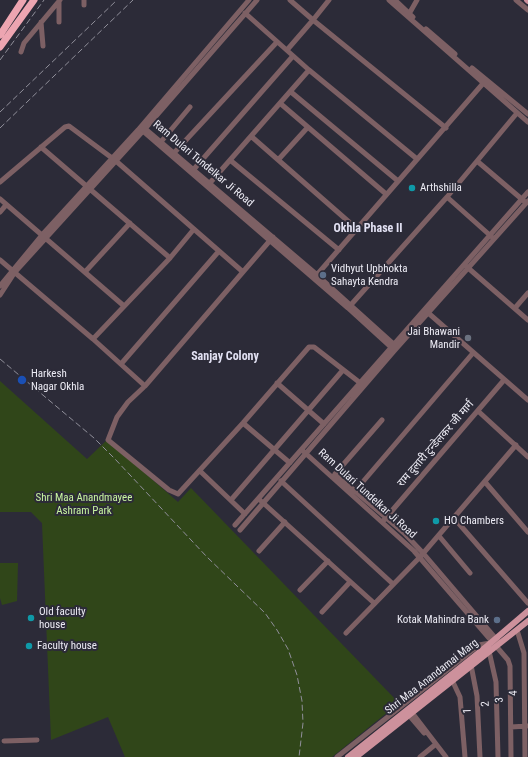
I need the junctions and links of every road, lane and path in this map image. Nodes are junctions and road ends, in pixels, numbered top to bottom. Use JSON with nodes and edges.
{"nodes":[{"id":1,"x":24,"y":0,"type":"edge"},
{"id":2,"x":34,"y":0,"type":"edge"},
{"id":3,"x":59,"y":0,"type":"edge"},
{"id":4,"x":249,"y":0,"type":"edge"},
{"id":5,"x":257,"y":0,"type":"edge"},
{"id":6,"x":290,"y":0,"type":"edge"},
{"id":7,"x":329,"y":0,"type":"edge"},
{"id":8,"x":389,"y":0,"type":"edge"},
{"id":9,"x":395,"y":0,"type":"edge"},
{"id":10,"x":417,"y":0,"type":"edge"},
{"id":11,"x":516,"y":0,"type":"edge"},
{"id":12,"x":528,"y":10,"type":"edge"},
{"id":13,"x":245,"y":13,"type":"junction"},
{"id":14,"x":409,"y":14,"type":"junction"},
{"id":15,"x":313,"y":20,"type":"junction"},
{"id":16,"x":41,"y":22,"type":"junction"},
{"id":17,"x":59,"y":22,"type":"dead end"},
{"id":18,"x":0,"y":35,"type":"edge"},
{"id":19,"x":277,"y":42,"type":"junction"},
{"id":20,"x":43,"y":46,"type":"dead end"},
{"id":21,"x":0,"y":47,"type":"edge"},
{"id":22,"x":287,"y":50,"type":"junction"},
{"id":23,"x":21,"y":52,"type":"dead end"},
{"id":24,"x":294,"y":56,"type":"junction"},
{"id":25,"x":309,"y":70,"type":"junction"},
{"id":26,"x":485,"y":82,"type":"junction"},
{"id":27,"x":291,"y":92,"type":"junction"},
{"id":28,"x":280,"y":104,"type":"junction"},
{"id":29,"x":190,"y":107,"type":"dead end"},
{"id":30,"x":517,"y":113,"type":"junction"},
{"id":31,"x":528,"y":114,"type":"edge"},
{"id":32,"x":528,"y":122,"type":"edge"},
{"id":33,"x":308,"y":127,"type":"junction"},
{"id":34,"x":144,"y":128,"type":"junction"},
{"id":35,"x":446,"y":128,"type":"junction"},
{"id":36,"x":252,"y":137,"type":"junction"},
{"id":37,"x":160,"y":143,"type":"junction"},
{"id":38,"x":41,"y":147,"type":"junction"},
{"id":39,"x":173,"y":154,"type":"junction"},
{"id":40,"x":417,"y":159,"type":"junction"},
{"id":41,"x":114,"y":160,"type":"junction"},
{"id":42,"x":230,"y":160,"type":"junction"},
{"id":43,"x":278,"y":160,"type":"junction"},
{"id":44,"x":477,"y":161,"type":"junction"},
{"id":45,"x":194,"y":169,"type":"junction"},
{"id":46,"x":398,"y":181,"type":"junction"},
{"id":47,"x":0,"y":182,"type":"edge"},
{"id":48,"x":209,"y":185,"type":"junction"},
{"id":49,"x":89,"y":187,"type":"junction"},
{"id":50,"x":528,"y":192,"type":"edge"},
{"id":51,"x":386,"y":194,"type":"junction"},
{"id":52,"x":447,"y":197,"type":"junction"},
{"id":53,"x":0,"y":199,"type":"edge"},
{"id":54,"x":522,"y":199,"type":"junction"},
{"id":55,"x":527,"y":202,"type":"edge"},
{"id":56,"x":6,"y":205,"type":"junction"},
{"id":57,"x":0,"y":212,"type":"edge"},
{"id":58,"x":130,"y":223,"type":"junction"},
{"id":59,"x":194,"y":229,"type":"junction"},
{"id":60,"x":356,"y":229,"type":"junction"},
{"id":61,"x":44,"y":237,"type":"junction"},
{"id":62,"x":492,"y":237,"type":"junction"},
{"id":63,"x":272,"y":239,"type":"junction"},
{"id":64,"x":339,"y":250,"type":"junction"},
{"id":65,"x":219,"y":251,"type":"junction"},
{"id":66,"x":170,"y":258,"type":"junction"},
{"id":67,"x":0,"y":260,"type":"edge"},
{"id":68,"x":467,"y":267,"type":"junction"},
{"id":69,"x":13,"y":271,"type":"junction"},
{"id":70,"x":85,"y":272,"type":"junction"},
{"id":71,"x":243,"y":272,"type":"junction"},
{"id":72,"x":315,"y":276,"type":"junction"},
{"id":73,"x":0,"y":286,"type":"edge"},
{"id":74,"x":528,"y":293,"type":"edge"},
{"id":75,"x":0,"y":295,"type":"edge"},
{"id":76,"x":124,"y":306,"type":"junction"},
{"id":77,"x":349,"y":306,"type":"junction"},
{"id":78,"x":515,"y":308,"type":"junction"},
{"id":79,"x":427,"y":312,"type":"junction"},
{"id":80,"x":528,"y":320,"type":"edge"},
{"id":81,"x":93,"y":339,"type":"junction"},
{"id":82,"x":395,"y":348,"type":"junction"},
{"id":83,"x":472,"y":353,"type":"junction"},
{"id":84,"x":121,"y":364,"type":"junction"},
{"id":85,"x":343,"y":370,"type":"junction"},
{"id":86,"x":504,"y":380,"type":"junction"},
{"id":87,"x":359,"y":382,"type":"junction"},
{"id":88,"x":278,"y":383,"type":"junction"},
{"id":89,"x":145,"y":386,"type":"junction"},
{"id":90,"x":528,"y":400,"type":"edge"},
{"id":91,"x":308,"y":410,"type":"junction"},
{"id":92,"x":478,"y":411,"type":"junction"},
{"id":93,"x":382,"y":420,"type":"dead end"},
{"id":94,"x":243,"y":423,"type":"junction"},
{"id":95,"x":324,"y":424,"type":"junction"},
{"id":96,"x":516,"y":445,"type":"junction"},
{"id":97,"x":274,"y":450,"type":"junction"},
{"id":98,"x":305,"y":450,"type":"junction"},
{"id":99,"x":528,"y":457,"type":"edge"},
{"id":100,"x":290,"y":463,"type":"junction"},
{"id":101,"x":200,"y":471,"type":"junction"},
{"id":102,"x":335,"y":474,"type":"junction"},
{"id":103,"x":282,"y":481,"type":"junction"},
{"id":104,"x":486,"y":482,"type":"junction"},
{"id":105,"x":355,"y":491,"type":"junction"},
{"id":106,"x":258,"y":499,"type":"junction"},
{"id":107,"x":231,"y":500,"type":"junction"},
{"id":108,"x":263,"y":503,"type":"junction"},
{"id":109,"x":245,"y":514,"type":"junction"},
{"id":110,"x":454,"y":518,"type":"junction"},
{"id":111,"x":384,"y":520,"type":"junction"},
{"id":112,"x":284,"y":522,"type":"junction"},
{"id":113,"x":235,"y":525,"type":"dead end"},
{"id":114,"x":240,"y":530,"type":"dead end"},
{"id":115,"x":528,"y":532,"type":"edge"},
{"id":116,"x":439,"y":536,"type":"junction"},
{"id":117,"x":259,"y":551,"type":"dead end"},
{"id":118,"x":422,"y":555,"type":"junction"},
{"id":119,"x":328,"y":561,"type":"junction"},
{"id":120,"x":470,"y":573,"type":"dead end"},
{"id":121,"x":350,"y":582,"type":"junction"},
{"id":122,"x":393,"y":584,"type":"junction"},
{"id":123,"x":300,"y":590,"type":"dead end"},
{"id":124,"x":374,"y":603,"type":"junction"},
{"id":125,"x":528,"y":603,"type":"edge"},
{"id":126,"x":528,"y":611,"type":"edge"},
{"id":127,"x":322,"y":612,"type":"dead end"},
{"id":128,"x":528,"y":621,"type":"edge"},
{"id":129,"x":517,"y":630,"type":"junction"},
{"id":130,"x":346,"y":632,"type":"dead end"},
{"id":131,"x":495,"y":642,"type":"junction"},
{"id":132,"x":489,"y":651,"type":"junction"},
{"id":133,"x":470,"y":666,"type":"junction"},
{"id":134,"x":447,"y":677,"type":"junction"},
{"id":135,"x":407,"y":709,"type":"junction"},
{"id":136,"x":527,"y":726,"type":"edge"},
{"id":137,"x":511,"y":727,"type":"junction"},
{"id":138,"x":370,"y":735,"type":"junction"},
{"id":139,"x":37,"y":740,"type":"dead end"},
{"id":140,"x":4,"y":741,"type":"dead end"},
{"id":141,"x":435,"y":745,"type":"junction"},
{"id":142,"x":337,"y":757,"type":"edge"},
{"id":143,"x":348,"y":757,"type":"edge"},
{"id":144,"x":356,"y":757,"type":"edge"},
{"id":145,"x":420,"y":757,"type":"edge"},
{"id":146,"x":443,"y":757,"type":"edge"},
{"id":147,"x":446,"y":757,"type":"edge"},
{"id":148,"x":464,"y":757,"type":"edge"},
{"id":149,"x":480,"y":757,"type":"edge"},
{"id":150,"x":498,"y":757,"type":"edge"},
{"id":151,"x":511,"y":757,"type":"edge"},
{"id":152,"x":525,"y":757,"type":"edge"}],
"edges":[{"from":1,"to":18,"type":"highway"},
{"from":2,"to":21,"type":"highway"},
{"from":3,"to":16,"type":"street"},
{"from":3,"to":17,"type":"street"},
{"from":4,"to":34,"type":"street"},
{"from":5,"to":13,"type":"street"},
{"from":6,"to":15,"type":"street"},
{"from":7,"to":15,"type":"street"},
{"from":8,"to":26,"type":"street"},
{"from":9,"to":14,"type":"street"},
{"from":10,"to":14,"type":"street"},
{"from":11,"to":12,"type":"street"},
{"from":13,"to":19,"type":"street"},
{"from":13,"to":34,"type":"street"},
{"from":14,"to":26,"type":"street"},
{"from":15,"to":22,"type":"street"},
{"from":15,"to":35,"type":"street"},
{"from":16,"to":20,"type":"street"},
{"from":16,"to":23,"type":"street"},
{"from":19,"to":22,"type":"street"},
{"from":19,"to":39,"type":"street"},
{"from":22,"to":24,"type":"street"},
{"from":24,"to":25,"type":"street"},
{"from":24,"to":45,"type":"street"},
{"from":25,"to":27,"type":"street"},
{"from":25,"to":40,"type":"street"},
{"from":26,"to":30,"type":"street"},
{"from":26,"to":31,"type":"street"},
{"from":26,"to":35,"type":"street"},
{"from":27,"to":28,"type":"street"},
{"from":27,"to":46,"type":"street"},
{"from":28,"to":33,"type":"street"},
{"from":28,"to":36,"type":"street"},
{"from":29,"to":37,"type":"street"},
{"from":30,"to":32,"type":"street"},
{"from":30,"to":44,"type":"street"},
{"from":33,"to":43,"type":"street"},
{"from":33,"to":51,"type":"street"},
{"from":34,"to":37,"type":"street","name":"Ram Dulari Tundelkar Ji Road"},
{"from":34,"to":41,"type":"street"},
{"from":35,"to":40,"type":"street"},
{"from":36,"to":42,"type":"street"},
{"from":36,"to":43,"type":"street"},
{"from":37,"to":39,"type":"street","name":"Ram Dulari Tundelkar Ji Road"},
{"from":38,"to":41,"type":"street"},
{"from":38,"to":47,"type":"street"},
{"from":38,"to":49,"type":"street"},
{"from":39,"to":45,"type":"street","name":"Ram Dulari Tundelkar Ji Road"},
{"from":39,"to":48,"type":"street","name":"Ram Dulari Tundelkar Ji Road"},
{"from":40,"to":46,"type":"street"},
{"from":41,"to":49,"type":"street"},
{"from":41,"to":59,"type":"street"},
{"from":42,"to":48,"type":"street"},
{"from":42,"to":64,"type":"street"},
{"from":43,"to":60,"type":"street"},
{"from":44,"to":52,"type":"street"},
{"from":44,"to":54,"type":"street"},
{"from":45,"to":48,"type":"street","name":"Ram Dulari Tundelkar Ji Road"},
{"from":46,"to":51,"type":"street"},
{"from":48,"to":63,"type":"street","name":"Ram Dulari Tundelkar Ji Road"},
{"from":49,"to":58,"type":"street"},
{"from":49,"to":61,"type":"street"},
{"from":50,"to":54,"type":"street","name":"Ram Dulari Tundelkar Ji Road"},
{"from":51,"to":60,"type":"street"},
{"from":52,"to":62,"type":"street"},
{"from":52,"to":77,"type":"street"},
{"from":53,"to":56,"type":"street"},
{"from":54,"to":55,"type":"street"},
{"from":54,"to":62,"type":"street","name":"Ram Dulari Tundelkar Ji Road"},
{"from":55,"to":62,"type":"street","name":"Ram Dulari Tundelkar Ji Road"},
{"from":56,"to":57,"type":"street"},
{"from":56,"to":61,"type":"street"},
{"from":58,"to":66,"type":"street"},
{"from":58,"to":70,"type":"street"},
{"from":59,"to":65,"type":"street"},
{"from":59,"to":66,"type":"street"},
{"from":60,"to":64,"type":"street"},
{"from":61,"to":69,"type":"street"},
{"from":61,"to":70,"type":"street"},
{"from":62,"to":68,"type":"street","name":"Ram Dulari Tundelkar Ji Road"},
{"from":63,"to":71,"type":"street"},
{"from":63,"to":72,"type":"street","name":"Ram Dulari Tundelkar Ji Road"},
{"from":64,"to":72,"type":"street"},
{"from":65,"to":71,"type":"street"},
{"from":65,"to":84,"type":"street"},
{"from":66,"to":76,"type":"street"},
{"from":67,"to":69,"type":"street"},
{"from":68,"to":78,"type":"street"},
{"from":68,"to":79,"type":"street","name":"Ram Dulari Tundelkar Ji Road"},
{"from":69,"to":73,"type":"street"},
{"from":69,"to":75,"type":"street"},
{"from":69,"to":81,"type":"street"},
{"from":70,"to":76,"type":"street"},
{"from":71,"to":89,"type":"street"},
{"from":72,"to":77,"type":"street","name":"Ram Dulari Tundelkar Ji Road"},
{"from":74,"to":78,"type":"street"},
{"from":76,"to":81,"type":"street"},
{"from":77,"to":82,"type":"street","name":"Ram Dulari Tundelkar Ji Road"},
{"from":78,"to":80,"type":"street"},
{"from":79,"to":82,"type":"street","name":"Ram Dulari Tundelkar Ji Road"},
{"from":79,"to":83,"type":"street"},
{"from":81,"to":84,"type":"street"},
{"from":82,"to":87,"type":"street","name":"Ram Dulari Tundelkar Ji Road"},
{"from":82,"to":98,"type":"street","name":"Ram Dulari Tundelkar Ji Road"},
{"from":83,"to":86,"type":"street"},
{"from":83,"to":105,"type":"street"},
{"from":84,"to":89,"type":"street"},
{"from":85,"to":87,"type":"street"},
{"from":85,"to":88,"type":"street"},
{"from":85,"to":91,"type":"street"},
{"from":86,"to":90,"type":"street"},
{"from":86,"to":92,"type":"street","name":"राम दुलारी टुन्डेलकर जी मार्ग"},
{"from":87,"to":95,"type":"street","name":"Ram Dulari Tundelkar Ji Road"},
{"from":88,"to":91,"type":"street"},
{"from":88,"to":94,"type":"street"},
{"from":89,"to":101,"type":"street"},
{"from":91,"to":95,"type":"street"},
{"from":91,"to":97,"type":"street"},
{"from":92,"to":96,"type":"street"},
{"from":92,"to":111,"type":"street","name":"राम दुलारी टुन्डेलकर जी मार्ग"},
{"from":93,"to":102,"type":"street"},
{"from":94,"to":97,"type":"street"},
{"from":94,"to":101,"type":"street"},
{"from":95,"to":98,"type":"street","name":"Ram Dulari Tundelkar Ji Road"},
{"from":96,"to":99,"type":"street"},
{"from":96,"to":104,"type":"street"},
{"from":97,"to":100,"type":"street"},
{"from":97,"to":107,"type":"street"},
{"from":98,"to":100,"type":"street"},
{"from":98,"to":102,"type":"street","name":"Ram Dulari Tundelkar Ji Road"},
{"from":98,"to":103,"type":"street"},
{"from":98,"to":111,"type":"street","name":"Ram Dulari Tundelkar Ji Road"},
{"from":100,"to":106,"type":"street"},
{"from":101,"to":107,"type":"street"},
{"from":102,"to":105,"type":"street","name":"Ram Dulari Tundelkar Ji Road"},
{"from":103,"to":108,"type":"street"},
{"from":103,"to":122,"type":"street"},
{"from":104,"to":110,"type":"street"},
{"from":104,"to":115,"type":"street"},
{"from":105,"to":111,"type":"street","name":"Ram Dulari Tundelkar Ji Road"},
{"from":106,"to":108,"type":"street"},
{"from":106,"to":109,"type":"street"},
{"from":107,"to":109,"type":"street"},
{"from":108,"to":112,"type":"street"},
{"from":108,"to":114,"type":"street"},
{"from":109,"to":113,"type":"street"},
{"from":110,"to":116,"type":"street"},
{"from":110,"to":125,"type":"street"},
{"from":111,"to":118,"type":"street","name":"Ram Dulari Tundelkar Ji Road"},
{"from":112,"to":117,"type":"street"},
{"from":112,"to":119,"type":"street"},
{"from":116,"to":118,"type":"street"},
{"from":116,"to":120,"type":"street"},
{"from":118,"to":122,"type":"street"},
{"from":118,"to":131,"type":"street","name":"Ram Dulari Tundelkar Ji Road"},
{"from":119,"to":121,"type":"street"},
{"from":119,"to":123,"type":"street"},
{"from":121,"to":124,"type":"street"},
{"from":121,"to":127,"type":"street"},
{"from":122,"to":124,"type":"street"},
{"from":124,"to":130,"type":"street"},
{"from":126,"to":131,"type":"main road","name":"Shri Maa Anandamai Marg"},
{"from":128,"to":129,"type":"main road","name":"Shri Maa Anandamai Marg"},
{"from":129,"to":131,"type":"main road","name":"Shri Maa Anandamai Marg"},
{"from":129,"to":136,"type":"street","name":"4"},
{"from":131,"to":132,"type":"main road","name":"Shri Maa Anandamai Marg"},
{"from":131,"to":134,"type":"main road","name":"Shri Maa Anandamai Marg"},
{"from":131,"to":137,"type":"street","name":"3"},
{"from":132,"to":133,"type":"main road","name":"Shri Maa Anandamai Marg"},
{"from":132,"to":150,"type":"street","name":"2"},
{"from":133,"to":134,"type":"main road","name":"Shri Maa Anandamai Marg"},
{"from":133,"to":149,"type":"street","name":"1"},
{"from":134,"to":135,"type":"main road","name":"Shri Maa Anandamai Marg"},
{"from":134,"to":148,"type":"street"},
{"from":135,"to":138,"type":"main road","name":"Shri Maa Anandamai Marg"},
{"from":135,"to":141,"type":"street"},
{"from":135,"to":144,"type":"main road","name":"Shri Maa Anandamai Marg"},
{"from":136,"to":137,"type":"street"},
{"from":136,"to":152,"type":"street","name":"4"},
{"from":137,"to":151,"type":"street","name":"3"},
{"from":138,"to":142,"type":"street"},
{"from":138,"to":143,"type":"main road","name":"Shri Maa Anandamai Marg"},
{"from":139,"to":140,"type":"street"},
{"from":141,"to":145,"type":"street"},
{"from":141,"to":146,"type":"street"},
{"from":141,"to":147,"type":"street"}]}
